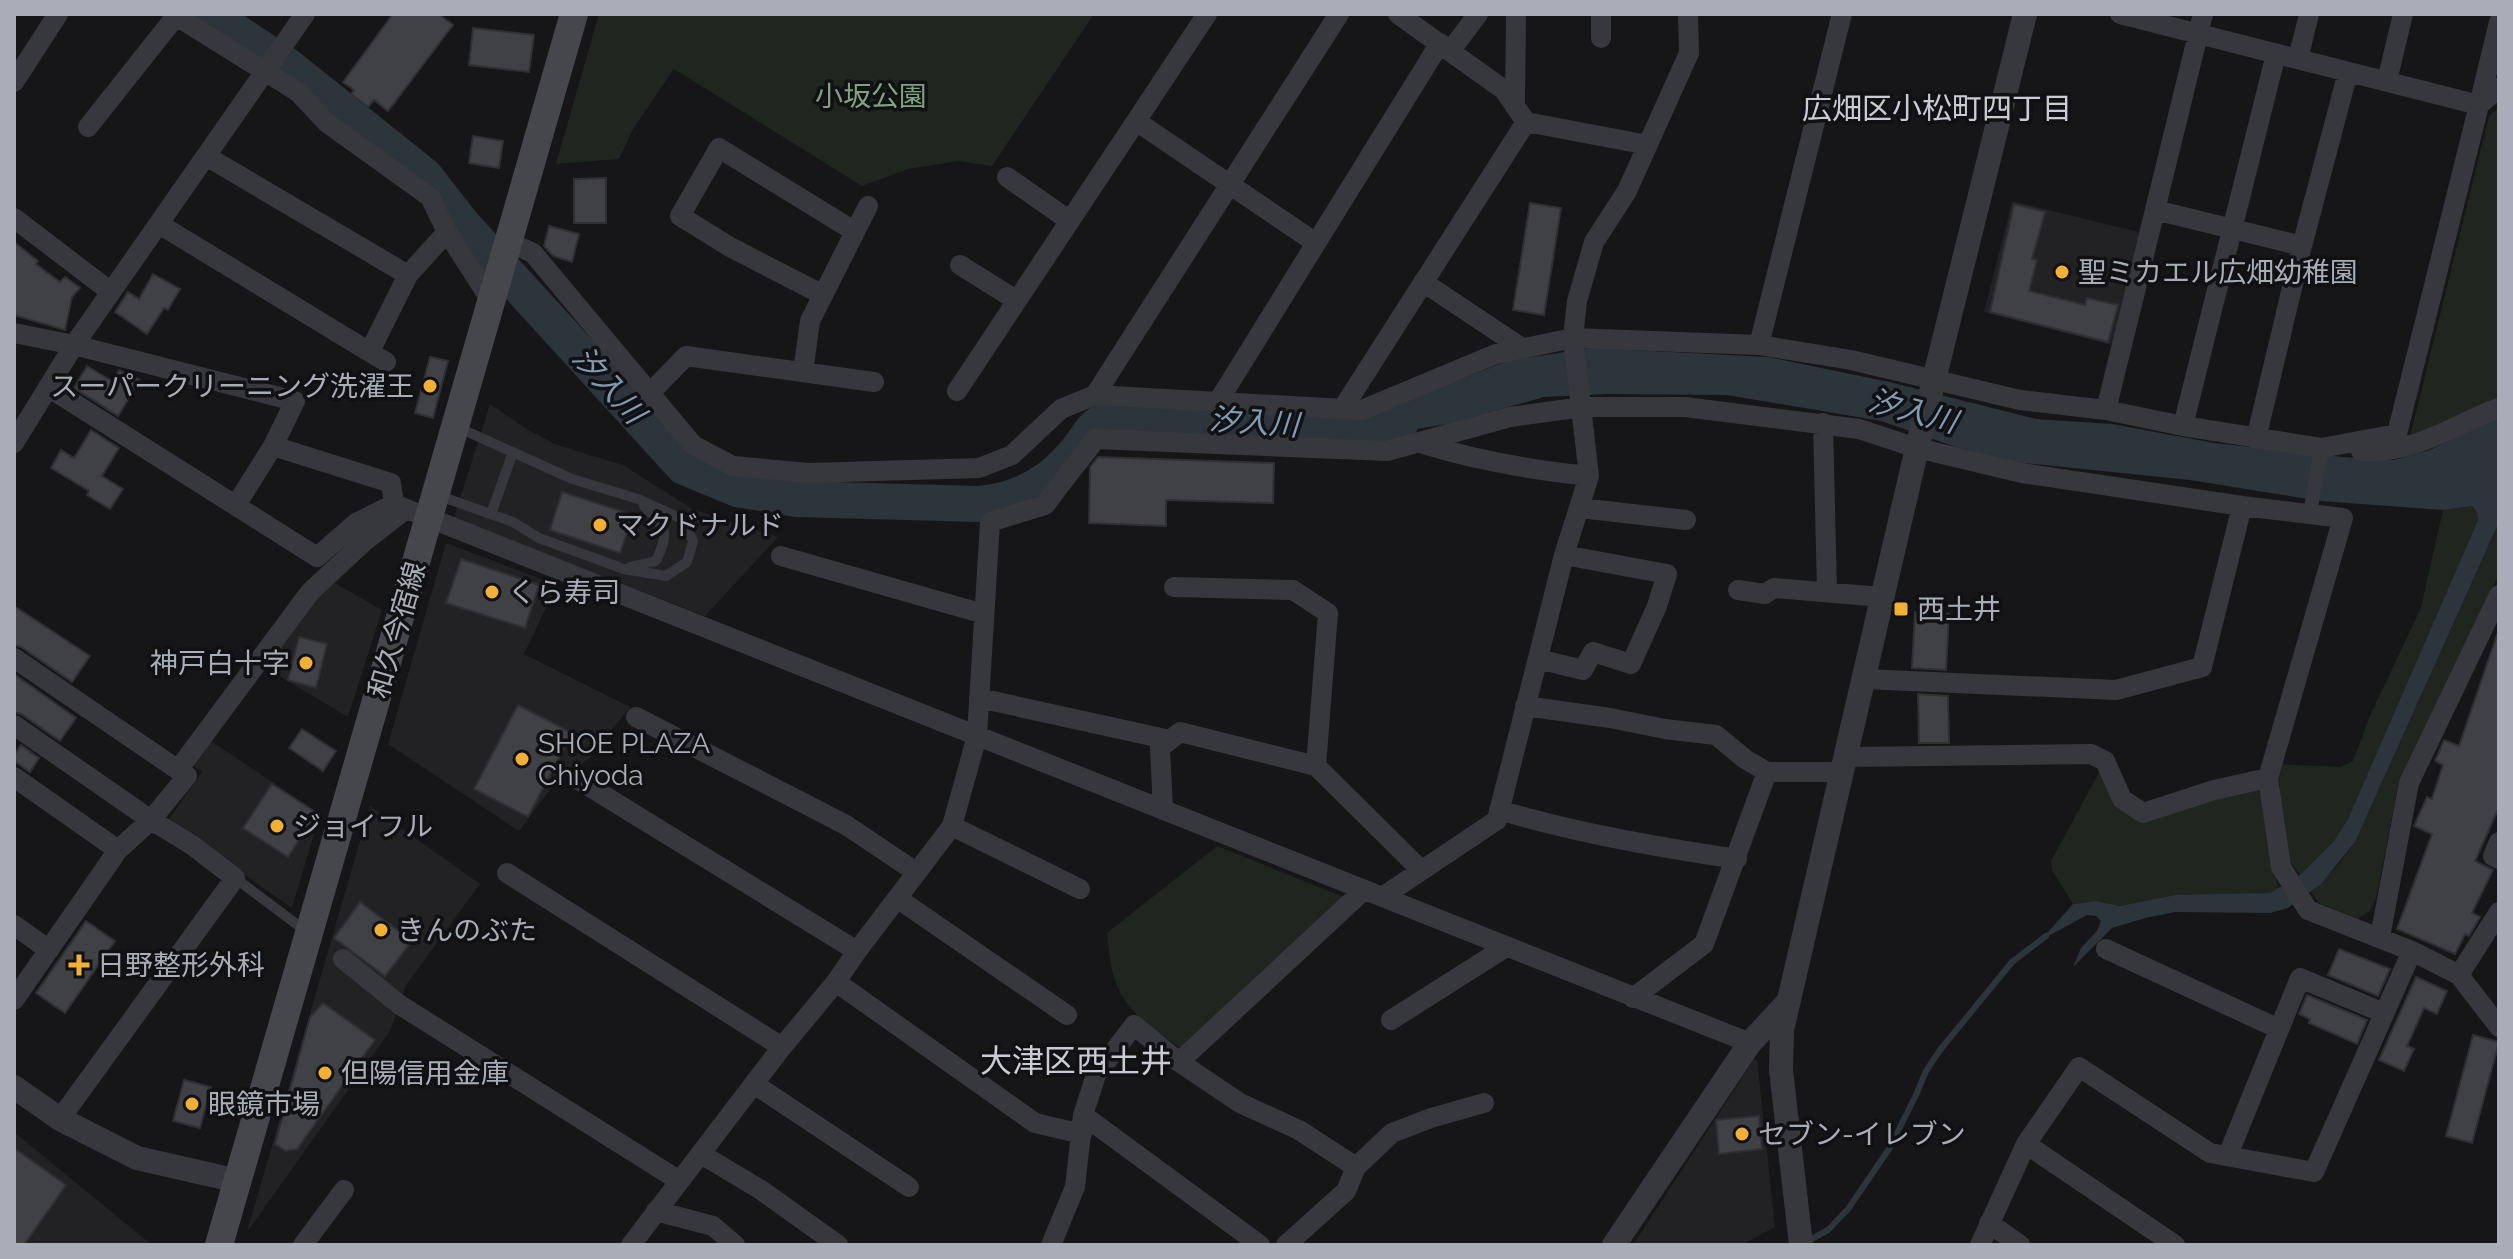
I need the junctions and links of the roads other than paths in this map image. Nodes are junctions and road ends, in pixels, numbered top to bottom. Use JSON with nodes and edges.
{"nodes":[{"id":1,"x":58,"y":14,"type":"edge"},
{"id":2,"x":305,"y":14,"type":"edge"},
{"id":3,"x":574,"y":14,"type":"edge"},
{"id":4,"x":1207,"y":14,"type":"edge"},
{"id":5,"x":1339,"y":14,"type":"edge"},
{"id":6,"x":1398,"y":14,"type":"edge"},
{"id":7,"x":1478,"y":14,"type":"edge"},
{"id":8,"x":1516,"y":14,"type":"edge"},
{"id":9,"x":1601,"y":14,"type":"edge"},
{"id":10,"x":1688,"y":14,"type":"edge"},
{"id":11,"x":1842,"y":14,"type":"edge"},
{"id":12,"x":2025,"y":14,"type":"edge"},
{"id":13,"x":2120,"y":14,"type":"edge"},
{"id":14,"x":2309,"y":14,"type":"edge"},
{"id":15,"x":2403,"y":14,"type":"edge"},
{"id":16,"x":175,"y":15,"type":"edge"},
{"id":17,"x":2499,"y":22,"type":"edge"},
{"id":18,"x":2201,"y":24,"type":"edge"},
{"id":19,"x":1601,"y":38,"type":"dead end"},
{"id":20,"x":1445,"y":47,"type":"junction"},
{"id":21,"x":2276,"y":54,"type":"junction"},
{"id":22,"x":2298,"y":59,"type":"junction"},
{"id":23,"x":266,"y":70,"type":"junction"},
{"id":24,"x":2348,"y":72,"type":"junction"},
{"id":25,"x":2387,"y":81,"type":"junction"},
{"id":26,"x":14,"y":82,"type":"edge"},
{"id":27,"x":2499,"y":88,"type":"edge"},
{"id":28,"x":1515,"y":103,"type":"junction"},
{"id":29,"x":2479,"y":105,"type":"junction"},
{"id":30,"x":1136,"y":121,"type":"junction"},
{"id":31,"x":1526,"y":122,"type":"junction"},
{"id":32,"x":88,"y":127,"type":"dead end"},
{"id":33,"x":1648,"y":145,"type":"junction"},
{"id":34,"x":206,"y":156,"type":"junction"},
{"id":35,"x":1007,"y":177,"type":"dead end"},
{"id":36,"x":1229,"y":185,"type":"junction"},
{"id":37,"x":868,"y":206,"type":"dead end"},
{"id":38,"x":2155,"y":210,"type":"junction"},
{"id":39,"x":14,"y":218,"type":"edge"},
{"id":40,"x":1070,"y":221,"type":"junction"},
{"id":41,"x":159,"y":224,"type":"junction"},
{"id":42,"x":2233,"y":229,"type":"junction"},
{"id":43,"x":854,"y":231,"type":"junction"},
{"id":44,"x":447,"y":232,"type":"junction"},
{"id":45,"x":508,"y":242,"type":"junction"},
{"id":46,"x":1316,"y":243,"type":"junction"},
{"id":47,"x":2302,"y":246,"type":"junction"},
{"id":48,"x":960,"y":265,"type":"dead end"},
{"id":49,"x":408,"y":275,"type":"junction"},
{"id":50,"x":1423,"y":282,"type":"junction"},
{"id":51,"x":111,"y":292,"type":"junction"},
{"id":52,"x":492,"y":292,"type":"junction"},
{"id":53,"x":823,"y":295,"type":"junction"},
{"id":54,"x":1016,"y":300,"type":"junction"},
{"id":55,"x":14,"y":333,"type":"edge"},
{"id":56,"x":1573,"y":338,"type":"junction"},
{"id":57,"x":74,"y":345,"type":"junction"},
{"id":58,"x":1759,"y":345,"type":"junction"},
{"id":59,"x":1522,"y":348,"type":"junction"},
{"id":60,"x":803,"y":372,"type":"junction"},
{"id":61,"x":1934,"y":380,"type":"junction"},
{"id":62,"x":874,"y":382,"type":"dead end"},
{"id":63,"x":48,"y":387,"type":"junction"},
{"id":64,"x":957,"y":391,"type":"dead end"},
{"id":65,"x":649,"y":394,"type":"junction"},
{"id":66,"x":1095,"y":395,"type":"junction"},
{"id":67,"x":1219,"y":400,"type":"junction"},
{"id":68,"x":1582,"y":407,"type":"junction"},
{"id":69,"x":1343,"y":408,"type":"junction"},
{"id":70,"x":2499,"y":408,"type":"edge"},
{"id":71,"x":2106,"y":410,"type":"junction"},
{"id":72,"x":1823,"y":423,"type":"junction"},
{"id":73,"x":455,"y":426,"type":"junction"},
{"id":74,"x":2183,"y":426,"type":"junction"},
{"id":75,"x":2256,"y":439,"type":"junction"},
{"id":76,"x":14,"y":443,"type":"edge"},
{"id":77,"x":1420,"y":443,"type":"junction"},
{"id":78,"x":273,"y":446,"type":"junction"},
{"id":79,"x":1917,"y":448,"type":"junction"},
{"id":80,"x":2321,"y":448,"type":"junction"},
{"id":81,"x":513,"y":452,"type":"junction"},
{"id":82,"x":1589,"y":476,"type":"junction"},
{"id":83,"x":638,"y":499,"type":"junction"},
{"id":84,"x":236,"y":505,"type":"junction"},
{"id":85,"x":417,"y":506,"type":"junction"},
{"id":86,"x":2242,"y":506,"type":"junction"},
{"id":87,"x":1580,"y":508,"type":"junction"},
{"id":88,"x":491,"y":514,"type":"junction"},
{"id":89,"x":2310,"y":514,"type":"junction"},
{"id":90,"x":1686,"y":520,"type":"dead end"},
{"id":91,"x":1564,"y":555,"type":"junction"},
{"id":92,"x":781,"y":556,"type":"dead end"},
{"id":93,"x":624,"y":569,"type":"junction"},
{"id":94,"x":1174,"y":587,"type":"dead end"},
{"id":95,"x":1738,"y":590,"type":"dead end"},
{"id":96,"x":1827,"y":592,"type":"junction"},
{"id":97,"x":2499,"y":595,"type":"edge"},
{"id":98,"x":1882,"y":597,"type":"junction"},
{"id":99,"x":984,"y":614,"type":"junction"},
{"id":100,"x":14,"y":658,"type":"edge"},
{"id":101,"x":1538,"y":659,"type":"junction"},
{"id":102,"x":1864,"y":679,"type":"junction"},
{"id":103,"x":979,"y":698,"type":"junction"},
{"id":104,"x":1525,"y":706,"type":"junction"},
{"id":105,"x":636,"y":717,"type":"dead end"},
{"id":106,"x":14,"y":725,"type":"edge"},
{"id":107,"x":977,"y":736,"type":"junction"},
{"id":108,"x":1170,"y":740,"type":"junction"},
{"id":109,"x":1844,"y":765,"type":"junction"},
{"id":110,"x":1316,"y":766,"type":"junction"},
{"id":111,"x":178,"y":770,"type":"junction"},
{"id":112,"x":1767,"y":772,"type":"junction"},
{"id":113,"x":14,"y":777,"type":"edge"},
{"id":114,"x":2268,"y":778,"type":"junction"},
{"id":115,"x":577,"y":779,"type":"dead end"},
{"id":116,"x":1163,"y":810,"type":"junction"},
{"id":117,"x":1499,"y":810,"type":"junction"},
{"id":118,"x":151,"y":820,"type":"junction"},
{"id":119,"x":952,"y":826,"type":"junction"},
{"id":120,"x":2499,"y":842,"type":"edge"},
{"id":121,"x":118,"y":850,"type":"junction"},
{"id":122,"x":1737,"y":859,"type":"junction"},
{"id":123,"x":2499,"y":859,"type":"edge"},
{"id":124,"x":1421,"y":870,"type":"junction"},
{"id":125,"x":916,"y":872,"type":"junction"},
{"id":126,"x":507,"y":873,"type":"dead end"},
{"id":127,"x":235,"y":878,"type":"junction"},
{"id":128,"x":1080,"y":889,"type":"dead end"},
{"id":129,"x":1373,"y":894,"type":"junction"},
{"id":130,"x":897,"y":898,"type":"junction"},
{"id":131,"x":14,"y":925,"type":"edge"},
{"id":132,"x":2496,"y":925,"type":"edge"},
{"id":133,"x":308,"y":933,"type":"junction"},
{"id":134,"x":2380,"y":937,"type":"junction"},
{"id":135,"x":1506,"y":947,"type":"junction"},
{"id":136,"x":2106,"y":949,"type":"dead end"},
{"id":137,"x":49,"y":950,"type":"junction"},
{"id":138,"x":857,"y":951,"type":"junction"},
{"id":139,"x":2412,"y":951,"type":"junction"},
{"id":140,"x":343,"y":959,"type":"dead end"},
{"id":141,"x":2459,"y":975,"type":"junction"},
{"id":142,"x":836,"y":982,"type":"junction"},
{"id":143,"x":1633,"y":998,"type":"junction"},
{"id":144,"x":14,"y":1000,"type":"edge"},
{"id":145,"x":1788,"y":1001,"type":"junction"},
{"id":146,"x":2384,"y":1013,"type":"junction"},
{"id":147,"x":1067,"y":1015,"type":"dead end"},
{"id":148,"x":1391,"y":1020,"type":"dead end"},
{"id":149,"x":2499,"y":1027,"type":"edge"},
{"id":150,"x":2279,"y":1029,"type":"junction"},
{"id":151,"x":1750,"y":1043,"type":"junction"},
{"id":152,"x":782,"y":1047,"type":"junction"},
{"id":153,"x":1179,"y":1062,"type":"junction"},
{"id":154,"x":754,"y":1084,"type":"junction"},
{"id":155,"x":14,"y":1087,"type":"edge"},
{"id":156,"x":1484,"y":1103,"type":"dead end"},
{"id":157,"x":60,"y":1119,"type":"junction"},
{"id":158,"x":1083,"y":1124,"type":"junction"},
{"id":159,"x":2026,"y":1144,"type":"junction"},
{"id":160,"x":701,"y":1154,"type":"junction"},
{"id":161,"x":2228,"y":1155,"type":"junction"},
{"id":162,"x":1356,"y":1167,"type":"junction"},
{"id":163,"x":678,"y":1180,"type":"junction"},
{"id":164,"x":238,"y":1181,"type":"junction"},
{"id":165,"x":909,"y":1187,"type":"dead end"},
{"id":166,"x":344,"y":1190,"type":"dead end"},
{"id":167,"x":656,"y":1211,"type":"junction"},
{"id":168,"x":1989,"y":1223,"type":"junction"},
{"id":169,"x":219,"y":1245,"type":"edge"},
{"id":170,"x":303,"y":1245,"type":"edge"},
{"id":171,"x":631,"y":1245,"type":"edge"},
{"id":172,"x":735,"y":1245,"type":"edge"},
{"id":173,"x":838,"y":1245,"type":"edge"},
{"id":174,"x":1051,"y":1245,"type":"edge"},
{"id":175,"x":1260,"y":1245,"type":"edge"},
{"id":176,"x":1286,"y":1245,"type":"edge"},
{"id":177,"x":1614,"y":1245,"type":"edge"},
{"id":178,"x":1801,"y":1245,"type":"edge"},
{"id":179,"x":1980,"y":1245,"type":"edge"},
{"id":180,"x":2020,"y":1245,"type":"edge"},
{"id":181,"x":2175,"y":1245,"type":"edge"}],
"edges":[{"from":1,"to":26,"type":"street"},
{"from":2,"to":23,"type":"street"},
{"from":3,"to":45,"type":"main road","name":"和久今宿線"},
{"from":4,"to":30,"type":"street"},
{"from":5,"to":36,"type":"street"},
{"from":6,"to":20,"type":"street"},
{"from":7,"to":20,"type":"street"},
{"from":8,"to":28,"type":"street"},
{"from":9,"to":19,"type":"street"},
{"from":10,"to":33,"type":"street"},
{"from":11,"to":58,"type":"street"},
{"from":12,"to":61,"type":"street"},
{"from":13,"to":18,"type":"street"},
{"from":14,"to":22,"type":"street"},
{"from":15,"to":25,"type":"street"},
{"from":16,"to":23,"type":"street"},
{"from":16,"to":32,"type":"street"},
{"from":17,"to":29,"type":"street"},
{"from":18,"to":21,"type":"street"},
{"from":18,"to":38,"type":"street"},
{"from":20,"to":28,"type":"street"},
{"from":20,"to":46,"type":"street"},
{"from":21,"to":22,"type":"street"},
{"from":21,"to":42,"type":"street"},
{"from":22,"to":24,"type":"street"},
{"from":23,"to":34,"type":"street"},
{"from":23,"to":44,"type":"street"},
{"from":24,"to":25,"type":"street"},
{"from":24,"to":47,"type":"street"},
{"from":25,"to":29,"type":"street"},
{"from":27,"to":29,"type":"street"},
{"from":28,"to":31,"type":"street"},
{"from":29,"to":80,"type":"street"},
{"from":30,"to":36,"type":"street"},
{"from":30,"to":40,"type":"street"},
{"from":31,"to":33,"type":"street"},
{"from":31,"to":50,"type":"street"},
{"from":33,"to":56,"type":"street"},
{"from":34,"to":41,"type":"street"},
{"from":34,"to":49,"type":"street"},
{"from":35,"to":40,"type":"street"},
{"from":36,"to":46,"type":"street"},
{"from":36,"to":66,"type":"street"},
{"from":37,"to":43,"type":"street"},
{"from":38,"to":42,"type":"street"},
{"from":38,"to":71,"type":"street"},
{"from":39,"to":51,"type":"street"},
{"from":40,"to":54,"type":"street"},
{"from":41,"to":49,"type":"street"},
{"from":41,"to":51,"type":"street"},
{"from":42,"to":47,"type":"street"},
{"from":42,"to":74,"type":"street"},
{"from":43,"to":53,"type":"street"},
{"from":43,"to":53,"type":"street"},
{"from":44,"to":49,"type":"street"},
{"from":44,"to":52,"type":"street"},
{"from":45,"to":52,"type":"main road","name":"和久今宿線"},
{"from":45,"to":65,"type":"street"},
{"from":46,"to":67,"type":"street"},
{"from":47,"to":75,"type":"street"},
{"from":48,"to":54,"type":"street"},
{"from":50,"to":59,"type":"street"},
{"from":50,"to":69,"type":"street"},
{"from":51,"to":57,"type":"street"},
{"from":52,"to":73,"type":"main road","name":"和久今宿線"},
{"from":53,"to":60,"type":"street"},
{"from":54,"to":64,"type":"street"},
{"from":55,"to":57,"type":"street"},
{"from":56,"to":58,"type":"street"},
{"from":56,"to":59,"type":"street"},
{"from":56,"to":68,"type":"street"},
{"from":57,"to":63,"type":"street"},
{"from":57,"to":78,"type":"street"},
{"from":58,"to":61,"type":"street"},
{"from":59,"to":69,"type":"street"},
{"from":60,"to":62,"type":"street"},
{"from":60,"to":65,"type":"street"},
{"from":61,"to":71,"type":"street"},
{"from":61,"to":79,"type":"street"},
{"from":63,"to":76,"type":"street"},
{"from":63,"to":84,"type":"street"},
{"from":65,"to":66,"type":"street"},
{"from":66,"to":67,"type":"street"},
{"from":67,"to":69,"type":"street"},
{"from":68,"to":72,"type":"street"},
{"from":68,"to":77,"type":"street"},
{"from":68,"to":82,"type":"street"},
{"from":70,"to":80,"type":"street"},
{"from":71,"to":74,"type":"street"},
{"from":72,"to":79,"type":"street"},
{"from":72,"to":96,"type":"street"},
{"from":73,"to":81,"type":"lane"},
{"from":73,"to":85,"type":"main road","name":"和久今宿線"},
{"from":74,"to":75,"type":"street"},
{"from":75,"to":80,"type":"street"},
{"from":77,"to":82,"type":"street"},
{"from":77,"to":99,"type":"street"},
{"from":78,"to":84,"type":"street"},
{"from":78,"to":85,"type":"street"},
{"from":79,"to":86,"type":"street"},
{"from":79,"to":98,"type":"street"},
{"from":80,"to":89,"type":"street"},
{"from":81,"to":83,"type":"lane"},
{"from":81,"to":88,"type":"lane"},
{"from":82,"to":87,"type":"street"},
{"from":83,"to":93,"type":"lane"},
{"from":83,"to":93,"type":"lane"},
{"from":84,"to":85,"type":"street"},
{"from":85,"to":88,"type":"lane"},
{"from":85,"to":107,"type":"street"},
{"from":85,"to":111,"type":"street"},
{"from":85,"to":133,"type":"main road","name":"和久今宿線"},
{"from":86,"to":89,"type":"street"},
{"from":86,"to":102,"type":"street"},
{"from":87,"to":90,"type":"street"},
{"from":87,"to":91,"type":"street"},
{"from":88,"to":93,"type":"lane"},
{"from":89,"to":114,"type":"street"},
{"from":91,"to":101,"type":"street"},
{"from":91,"to":101,"type":"street"},
{"from":92,"to":99,"type":"street"},
{"from":94,"to":110,"type":"street"},
{"from":95,"to":96,"type":"street"},
{"from":96,"to":98,"type":"street"},
{"from":97,"to":134,"type":"street"},
{"from":98,"to":102,"type":"street"},
{"from":99,"to":103,"type":"street"},
{"from":100,"to":111,"type":"street"},
{"from":101,"to":104,"type":"street"},
{"from":102,"to":109,"type":"street"},
{"from":103,"to":107,"type":"street"},
{"from":103,"to":108,"type":"street"},
{"from":104,"to":112,"type":"street"},
{"from":104,"to":117,"type":"street"},
{"from":105,"to":125,"type":"street"},
{"from":106,"to":118,"type":"street"},
{"from":107,"to":116,"type":"street"},
{"from":107,"to":119,"type":"street"},
{"from":108,"to":110,"type":"street"},
{"from":108,"to":116,"type":"street"},
{"from":109,"to":112,"type":"street"},
{"from":109,"to":114,"type":"street"},
{"from":109,"to":145,"type":"street"},
{"from":110,"to":124,"type":"street"},
{"from":111,"to":118,"type":"street"},
{"from":112,"to":122,"type":"street"},
{"from":113,"to":121,"type":"street"},
{"from":114,"to":134,"type":"street"},
{"from":115,"to":138,"type":"street"},
{"from":116,"to":129,"type":"street"},
{"from":117,"to":122,"type":"street"},
{"from":117,"to":124,"type":"street"},
{"from":118,"to":121,"type":"street"},
{"from":118,"to":127,"type":"street"},
{"from":119,"to":125,"type":"street"},
{"from":119,"to":128,"type":"street"},
{"from":120,"to":123,"type":"street"},
{"from":121,"to":137,"type":"street"},
{"from":122,"to":143,"type":"street"},
{"from":124,"to":129,"type":"street"},
{"from":125,"to":130,"type":"street"},
{"from":126,"to":152,"type":"street"},
{"from":127,"to":133,"type":"lane"},
{"from":127,"to":157,"type":"street"},
{"from":129,"to":135,"type":"street"},
{"from":129,"to":153,"type":"street"},
{"from":130,"to":138,"type":"street"},
{"from":130,"to":147,"type":"street"},
{"from":131,"to":137,"type":"street"},
{"from":132,"to":141,"type":"street"},
{"from":133,"to":164,"type":"main road","name":"和久今宿線"},
{"from":134,"to":139,"type":"street"},
{"from":135,"to":143,"type":"street"},
{"from":135,"to":148,"type":"street"},
{"from":136,"to":150,"type":"street"},
{"from":137,"to":144,"type":"street"},
{"from":138,"to":142,"type":"street"},
{"from":139,"to":141,"type":"street"},
{"from":139,"to":146,"type":"street"},
{"from":140,"to":163,"type":"street"},
{"from":141,"to":149,"type":"street"},
{"from":142,"to":152,"type":"street"},
{"from":142,"to":158,"type":"street"},
{"from":143,"to":151,"type":"street"},
{"from":145,"to":151,"type":"street"},
{"from":145,"to":178,"type":"street"},
{"from":146,"to":150,"type":"street"},
{"from":146,"to":161,"type":"street"},
{"from":150,"to":161,"type":"street"},
{"from":151,"to":177,"type":"street"},
{"from":152,"to":154,"type":"street"},
{"from":153,"to":158,"type":"street"},
{"from":153,"to":162,"type":"street"},
{"from":154,"to":160,"type":"street"},
{"from":154,"to":165,"type":"street"},
{"from":155,"to":157,"type":"street"},
{"from":156,"to":162,"type":"street"},
{"from":157,"to":164,"type":"street"},
{"from":158,"to":174,"type":"street"},
{"from":158,"to":175,"type":"street"},
{"from":159,"to":161,"type":"street"},
{"from":159,"to":168,"type":"street"},
{"from":159,"to":181,"type":"street"},
{"from":160,"to":163,"type":"street"},
{"from":160,"to":173,"type":"street"},
{"from":162,"to":176,"type":"street"},
{"from":163,"to":167,"type":"street"},
{"from":164,"to":169,"type":"main road","name":"和久今宿線"},
{"from":166,"to":170,"type":"street"},
{"from":167,"to":171,"type":"street"},
{"from":167,"to":172,"type":"street"},
{"from":168,"to":179,"type":"street"},
{"from":168,"to":180,"type":"street"}]}
